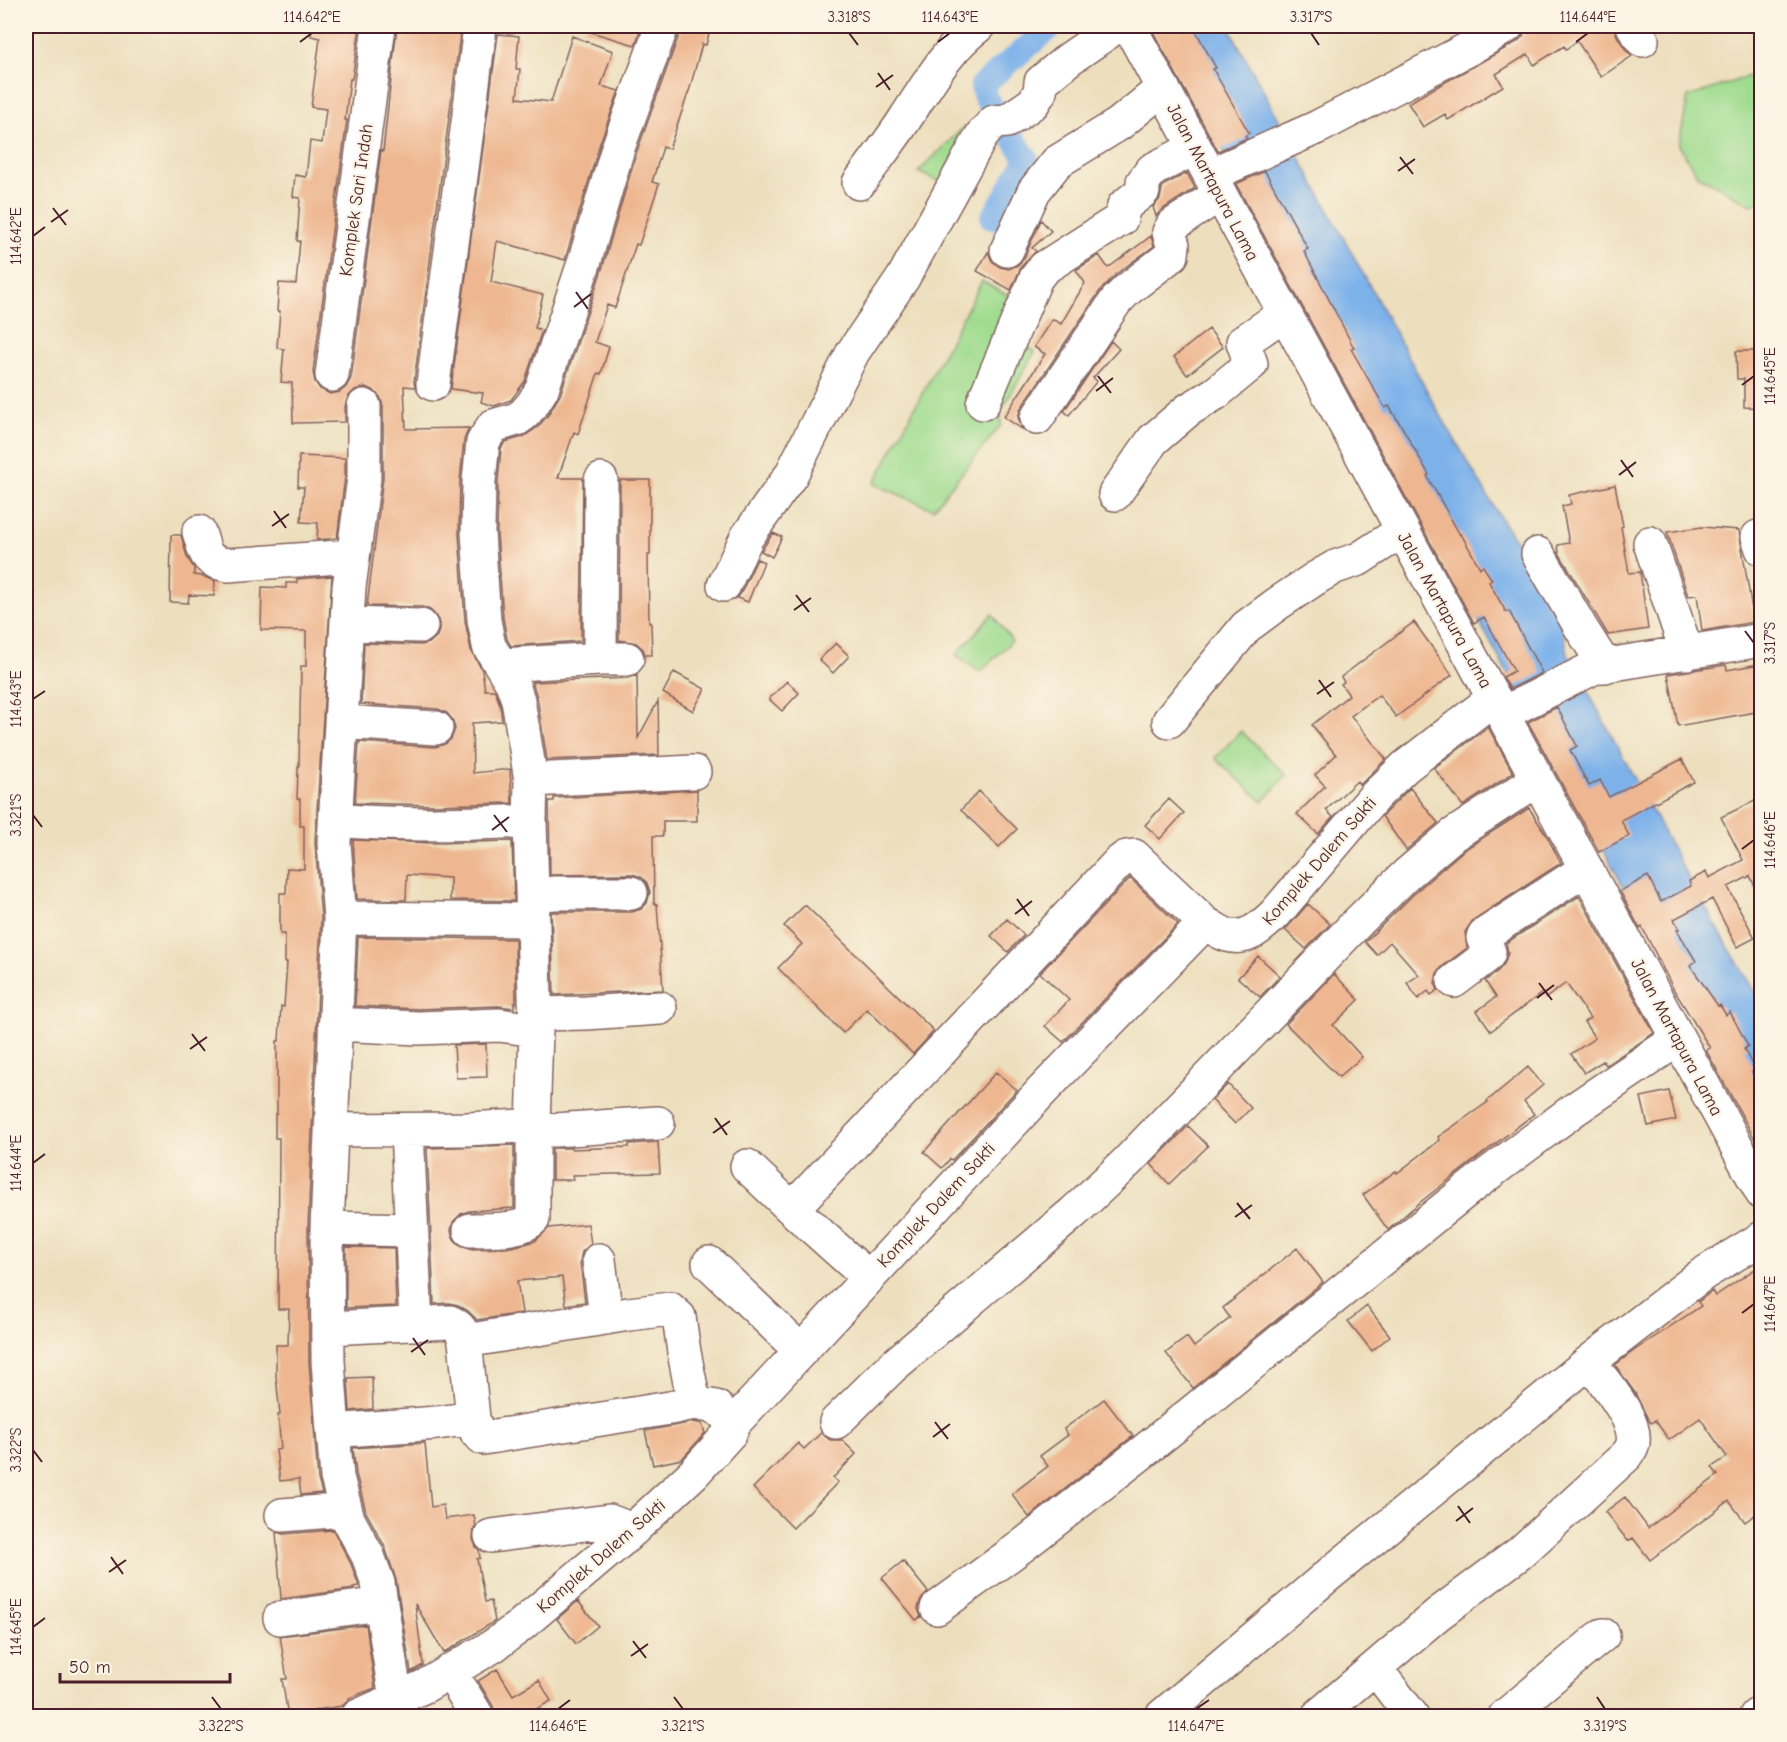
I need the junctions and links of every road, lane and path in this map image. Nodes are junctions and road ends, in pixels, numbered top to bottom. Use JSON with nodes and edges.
{"nodes":[{"id":1,"x":379,"y":26,"type":"edge"},
{"id":2,"x":480,"y":26,"type":"edge"},
{"id":3,"x":662,"y":26,"type":"edge"},
{"id":4,"x":978,"y":26,"type":"edge"},
{"id":5,"x":1117,"y":26,"type":"edge"},
{"id":6,"x":1129,"y":26,"type":"edge"},
{"id":7,"x":1507,"y":26,"type":"edge"},
{"id":8,"x":1163,"y":88,"type":"junction"},
{"id":9,"x":1212,"y":171,"type":"junction"},
{"id":10,"x":859,"y":183,"type":"dead end"},
{"id":11,"x":1007,"y":250,"type":"dead end"},
{"id":12,"x":1284,"y":314,"type":"junction"},
{"id":13,"x":332,"y":375,"type":"dead end"},
{"id":14,"x":433,"y":384,"type":"dead end"},
{"id":15,"x":983,"y":403,"type":"dead end"},
{"id":16,"x":364,"y":406,"type":"dead end"},
{"id":17,"x":1037,"y":418,"type":"dead end"},
{"id":18,"x":601,"y":480,"type":"dead end"},
{"id":19,"x":1115,"y":494,"type":"dead end"},
{"id":20,"x":1402,"y":531,"type":"junction"},
{"id":21,"x":199,"y":532,"type":"dead end"},
{"id":22,"x":1650,"y":543,"type":"dead end"},
{"id":23,"x":1538,"y":554,"type":"dead end"},
{"id":24,"x":353,"y":556,"type":"junction"},
{"id":25,"x":724,"y":585,"type":"dead end"},
{"id":26,"x":347,"y":624,"type":"junction"},
{"id":27,"x":421,"y":626,"type":"dead end"},
{"id":28,"x":1761,"y":640,"type":"edge"},
{"id":29,"x":1687,"y":652,"type":"junction"},
{"id":30,"x":501,"y":665,"type":"junction"},
{"id":31,"x":1600,"y":666,"type":"junction"},
{"id":32,"x":1504,"y":706,"type":"junction"},
{"id":33,"x":1169,"y":721,"type":"dead end"},
{"id":34,"x":342,"y":722,"type":"junction"},
{"id":35,"x":436,"y":728,"type":"dead end"},
{"id":36,"x":694,"y":772,"type":"dead end"},
{"id":37,"x":531,"y":780,"type":"junction"},
{"id":38,"x":1537,"y":780,"type":"junction"},
{"id":39,"x":336,"y":820,"type":"junction"},
{"id":40,"x":530,"y":821,"type":"junction"},
{"id":41,"x":1586,"y":869,"type":"junction"},
{"id":42,"x":631,"y":893,"type":"dead end"},
{"id":43,"x":533,"y":908,"type":"junction"},
{"id":44,"x":340,"y":918,"type":"junction"},
{"id":45,"x":1205,"y":923,"type":"junction"},
{"id":46,"x":1454,"y":981,"type":"dead end"},
{"id":47,"x":660,"y":1008,"type":"dead end"},
{"id":48,"x":536,"y":1022,"type":"junction"},
{"id":49,"x":335,"y":1024,"type":"junction"},
{"id":50,"x":1678,"y":1039,"type":"junction"},
{"id":51,"x":658,"y":1123,"type":"dead end"},
{"id":52,"x":533,"y":1127,"type":"junction"},
{"id":53,"x":332,"y":1130,"type":"junction"},
{"id":54,"x":406,"y":1130,"type":"junction"},
{"id":55,"x":747,"y":1166,"type":"dead end"},
{"id":56,"x":1761,"y":1193,"type":"edge"},
{"id":57,"x":792,"y":1209,"type":"junction"},
{"id":58,"x":327,"y":1228,"type":"junction"},
{"id":59,"x":411,"y":1230,"type":"junction"},
{"id":60,"x":470,"y":1230,"type":"dead end"},
{"id":61,"x":1761,"y":1238,"type":"edge"},
{"id":62,"x":599,"y":1260,"type":"dead end"},
{"id":63,"x":709,"y":1263,"type":"dead end"},
{"id":64,"x":869,"y":1278,"type":"junction"},
{"id":65,"x":606,"y":1318,"type":"junction"},
{"id":66,"x":416,"y":1324,"type":"junction"},
{"id":67,"x":328,"y":1328,"type":"junction"},
{"id":68,"x":465,"y":1341,"type":"junction"},
{"id":69,"x":800,"y":1350,"type":"junction"},
{"id":70,"x":1589,"y":1362,"type":"junction"},
{"id":71,"x":694,"y":1403,"type":"junction"},
{"id":72,"x":473,"y":1419,"type":"junction"},
{"id":73,"x":836,"y":1422,"type":"dead end"},
{"id":74,"x":734,"y":1423,"type":"junction"},
{"id":75,"x":333,"y":1431,"type":"junction"},
{"id":76,"x":345,"y":1510,"type":"junction"},
{"id":77,"x":282,"y":1515,"type":"dead end"},
{"id":78,"x":633,"y":1530,"type":"junction"},
{"id":79,"x":491,"y":1536,"type":"dead end"},
{"id":80,"x":381,"y":1604,"type":"junction"},
{"id":81,"x":937,"y":1608,"type":"dead end"},
{"id":82,"x":280,"y":1618,"type":"dead end"},
{"id":83,"x":1603,"y":1635,"type":"dead end"},
{"id":84,"x":1375,"y":1668,"type":"junction"},
{"id":85,"x":450,"y":1671,"type":"junction"},
{"id":86,"x":396,"y":1700,"type":"junction"},
{"id":87,"x":1761,"y":1712,"type":"edge"},
{"id":88,"x":364,"y":1715,"type":"edge"},
{"id":89,"x":477,"y":1716,"type":"edge"},
{"id":90,"x":1162,"y":1716,"type":"edge"},
{"id":91,"x":1318,"y":1716,"type":"edge"},
{"id":92,"x":1412,"y":1716,"type":"edge"},
{"id":93,"x":1505,"y":1716,"type":"edge"},
{"id":94,"x":1756,"y":1716,"type":"edge"}],
"edges":[{"from":1,"to":13,"type":"street","name":"Komplek Sari Indah"},
{"from":2,"to":14,"type":"street"},
{"from":3,"to":30,"type":"street"},
{"from":4,"to":10,"type":"street"},
{"from":5,"to":25,"type":"street"},
{"from":6,"to":8,"type":"street","name":"Jalan Martapura Lama"},
{"from":7,"to":9,"type":"street"},
{"from":8,"to":9,"type":"street","name":"Jalan Martapura Lama"},
{"from":8,"to":11,"type":"street"},
{"from":9,"to":12,"type":"street","name":"Jalan Martapura Lama"},
{"from":9,"to":15,"type":"street"},
{"from":9,"to":17,"type":"street"},
{"from":12,"to":19,"type":"street"},
{"from":12,"to":20,"type":"street","name":"Jalan Martapura Lama"},
{"from":16,"to":24,"type":"street"},
{"from":18,"to":30,"type":"street"},
{"from":20,"to":32,"type":"street","name":"Jalan Martapura Lama"},
{"from":20,"to":33,"type":"street"},
{"from":21,"to":24,"type":"street"},
{"from":22,"to":29,"type":"street"},
{"from":23,"to":31,"type":"street"},
{"from":24,"to":26,"type":"street"},
{"from":26,"to":27,"type":"street"},
{"from":26,"to":34,"type":"street"},
{"from":28,"to":29,"type":"street","name":"Komplek Dalem Sakti"},
{"from":29,"to":31,"type":"street","name":"Komplek Dalem Sakti"},
{"from":30,"to":37,"type":"street"},
{"from":31,"to":32,"type":"street","name":"Komplek Dalem Sakti"},
{"from":32,"to":38,"type":"street","name":"Jalan Martapura Lama"},
{"from":32,"to":45,"type":"street","name":"Komplek Dalem Sakti"},
{"from":34,"to":35,"type":"street"},
{"from":34,"to":39,"type":"street"},
{"from":36,"to":37,"type":"street"},
{"from":37,"to":40,"type":"street"},
{"from":38,"to":41,"type":"street","name":"Jalan Martapura Lama"},
{"from":38,"to":73,"type":"street"},
{"from":39,"to":40,"type":"street"},
{"from":39,"to":44,"type":"street"},
{"from":40,"to":43,"type":"street"},
{"from":41,"to":46,"type":"street"},
{"from":41,"to":50,"type":"street","name":"Jalan Martapura Lama"},
{"from":42,"to":43,"type":"street"},
{"from":43,"to":44,"type":"street"},
{"from":43,"to":48,"type":"street"},
{"from":44,"to":49,"type":"street"},
{"from":45,"to":57,"type":"street"},
{"from":45,"to":64,"type":"street","name":"Komplek Dalem Sakti"},
{"from":47,"to":48,"type":"street"},
{"from":48,"to":49,"type":"street"},
{"from":48,"to":52,"type":"street"},
{"from":49,"to":53,"type":"street"},
{"from":50,"to":56,"type":"street","name":"Jalan Martapura Lama"},
{"from":50,"to":81,"type":"street"},
{"from":51,"to":52,"type":"street"},
{"from":52,"to":54,"type":"street"},
{"from":52,"to":60,"type":"street"},
{"from":53,"to":54,"type":"street"},
{"from":53,"to":58,"type":"street"},
{"from":54,"to":59,"type":"street"},
{"from":55,"to":57,"type":"street"},
{"from":57,"to":64,"type":"street"},
{"from":58,"to":59,"type":"street"},
{"from":58,"to":67,"type":"street"},
{"from":59,"to":66,"type":"street"},
{"from":61,"to":70,"type":"street"},
{"from":62,"to":65,"type":"street"},
{"from":63,"to":69,"type":"street"},
{"from":64,"to":69,"type":"street","name":"Komplek Dalem Sakti"},
{"from":65,"to":68,"type":"street"},
{"from":65,"to":71,"type":"street"},
{"from":66,"to":67,"type":"street"},
{"from":66,"to":68,"type":"street"},
{"from":67,"to":75,"type":"street"},
{"from":68,"to":72,"type":"street"},
{"from":69,"to":74,"type":"street","name":"Komplek Dalem Sakti"},
{"from":70,"to":84,"type":"street"},
{"from":70,"to":90,"type":"street"},
{"from":71,"to":72,"type":"street"},
{"from":71,"to":74,"type":"street"},
{"from":72,"to":75,"type":"street"},
{"from":74,"to":78,"type":"street","name":"Komplek Dalem Sakti"},
{"from":75,"to":76,"type":"street"},
{"from":76,"to":77,"type":"street"},
{"from":76,"to":80,"type":"street"},
{"from":78,"to":79,"type":"street"},
{"from":78,"to":85,"type":"street","name":"Komplek Dalem Sakti"},
{"from":80,"to":82,"type":"street"},
{"from":80,"to":86,"type":"street"},
{"from":83,"to":93,"type":"street"},
{"from":84,"to":91,"type":"street"},
{"from":84,"to":92,"type":"street"},
{"from":85,"to":86,"type":"street","name":"Komplek Dalem Sakti"},
{"from":85,"to":89,"type":"street"},
{"from":86,"to":88,"type":"street","name":"Komplek Dalem Sakti"},
{"from":87,"to":94,"type":"street"}]}
